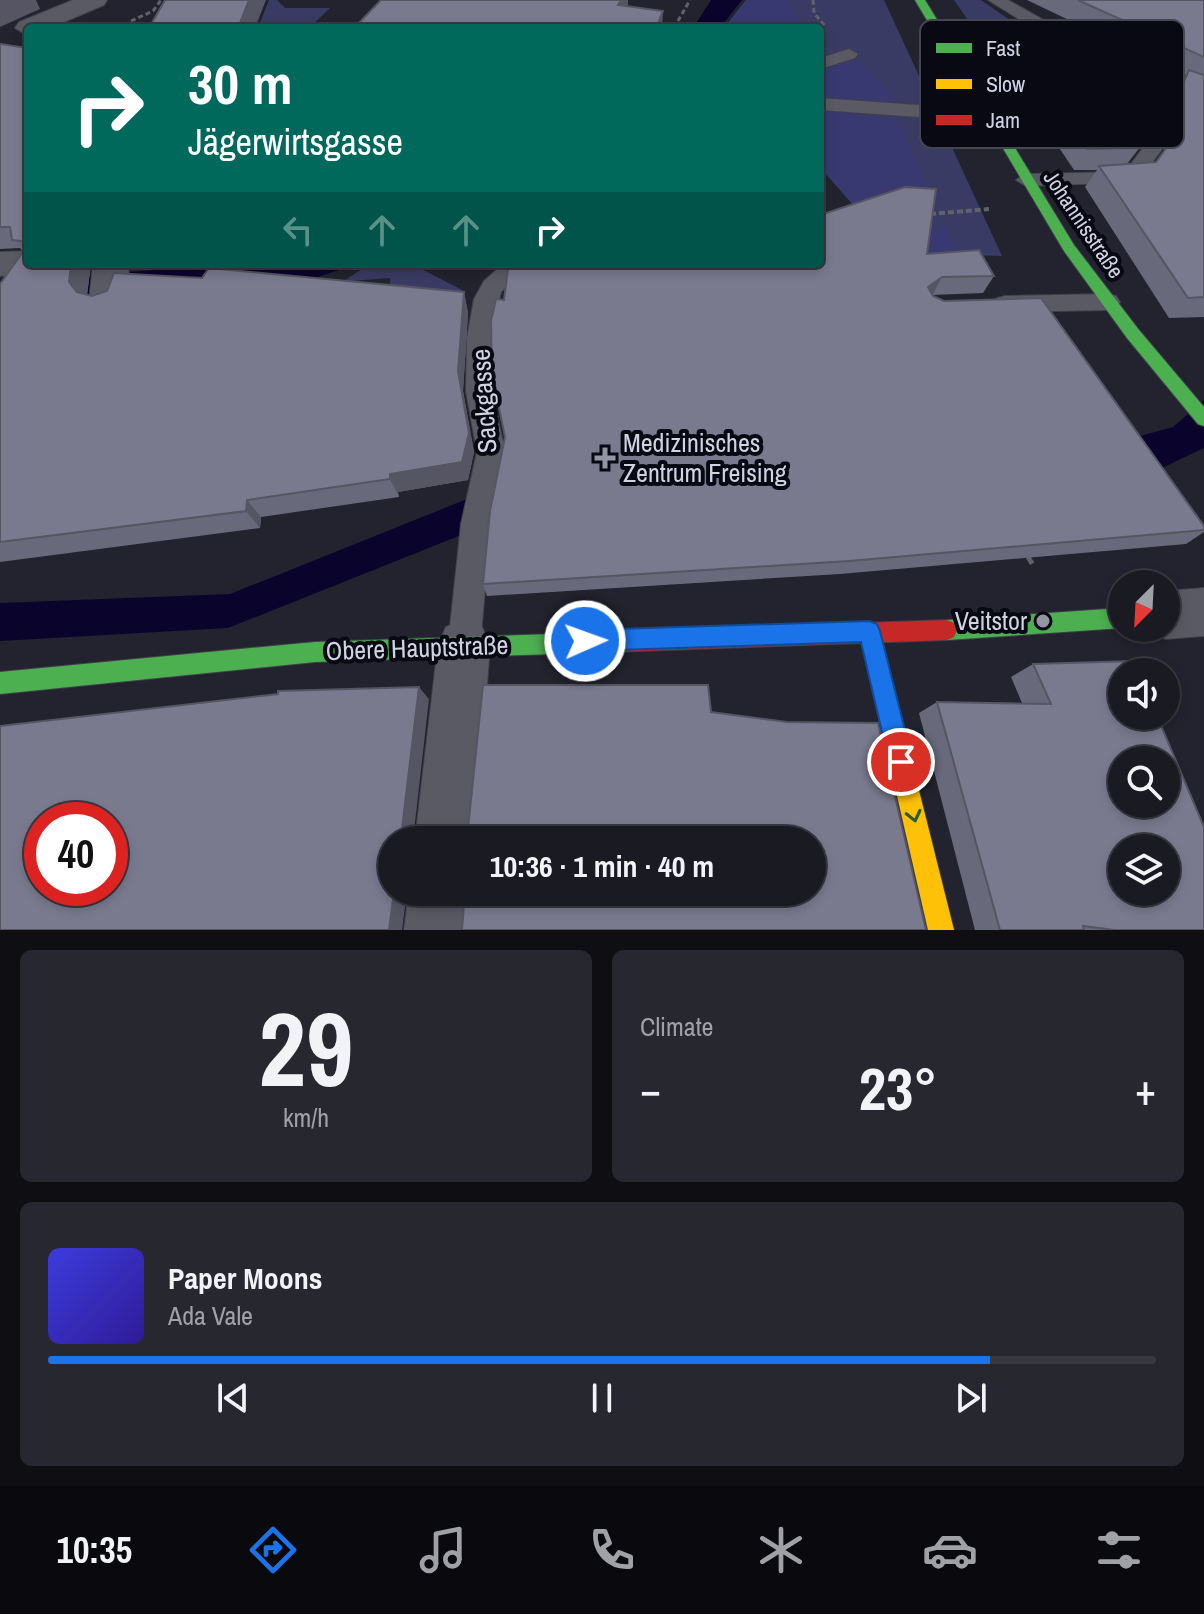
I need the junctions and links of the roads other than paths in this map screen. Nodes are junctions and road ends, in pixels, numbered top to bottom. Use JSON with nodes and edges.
{"nodes":[{"id":1,"x":95,"y":0,"type":"edge"},
{"id":2,"x":920,"y":0,"type":"edge"},
{"id":3,"x":996,"y":0,"type":"edge"},
{"id":4,"x":932,"y":20,"type":"edge"},
{"id":5,"x":1031,"y":20,"type":"edge"},
{"id":6,"x":38,"y":24,"type":"edge"},
{"id":7,"x":24,"y":30,"type":"edge"},
{"id":8,"x":0,"y":41,"type":"edge"},
{"id":9,"x":849,"y":54,"type":"dead end"},
{"id":10,"x":824,"y":63,"type":"edge"},
{"id":11,"x":1184,"y":86,"type":"edge"},
{"id":12,"x":1204,"y":93,"type":"edge"},
{"id":13,"x":824,"y":104,"type":"edge"},
{"id":14,"x":920,"y":111,"type":"edge"},
{"id":15,"x":1007,"y":148,"type":"edge"},
{"id":16,"x":1153,"y":148,"type":"edge"},
{"id":17,"x":1026,"y":180,"type":"junction"},
{"id":18,"x":24,"y":263,"type":"edge"},
{"id":19,"x":0,"y":264,"type":"edge"},
{"id":20,"x":513,"y":268,"type":"edge"},
{"id":21,"x":1108,"y":302,"type":"junction"},
{"id":22,"x":981,"y":305,"type":"edge"},
{"id":23,"x":1178,"y":389,"type":"junction"},
{"id":24,"x":1204,"y":402,"type":"edge"},
{"id":25,"x":1204,"y":419,"type":"edge"},
{"id":26,"x":1204,"y":612,"type":"edge"},
{"id":27,"x":1180,"y":614,"type":"edge"},
{"id":28,"x":1108,"y":619,"type":"edge"},
{"id":29,"x":869,"y":631,"type":"junction"},
{"id":30,"x":464,"y":645,"type":"junction"},
{"id":31,"x":0,"y":683,"type":"edge"},
{"id":32,"x":446,"y":826,"type":"edge"},
{"id":33,"x":439,"y":906,"type":"edge"},
{"id":34,"x":436,"y":930,"type":"edge"},
{"id":35,"x":941,"y":930,"type":"edge"}],
"edges":[{"from":1,"to":6,"type":"street"},
{"from":2,"to":4,"type":"street","name":"Johannisstraße"},
{"from":3,"to":5,"type":"lane"},
{"from":7,"to":8,"type":"street"},
{"from":9,"to":10,"type":"lane"},
{"from":11,"to":12,"type":"lane"},
{"from":13,"to":14,"type":"lane"},
{"from":15,"to":17,"type":"street","name":"Johannisstraße"},
{"from":16,"to":17,"type":"lane"},
{"from":17,"to":21,"type":"street","name":"Johannisstraße"},
{"from":18,"to":19,"type":"street"},
{"from":20,"to":30,"type":"lane","name":"Sackgasse"},
{"from":21,"to":22,"type":"lane"},
{"from":21,"to":23,"type":"street","name":"Johannisstraße"},
{"from":23,"to":24,"type":"street"},
{"from":23,"to":25,"type":"street","name":"Johannisstraße"},
{"from":26,"to":27,"type":"street"},
{"from":28,"to":29,"type":"street","name":"Obere Hauptstraße"},
{"from":29,"to":30,"type":"street","name":"Obere Hauptstraße"},
{"from":29,"to":35,"type":"street","one_way":true},
{"from":30,"to":31,"type":"street","name":"Obere Hauptstraße"},
{"from":30,"to":32,"type":"street"},
{"from":33,"to":34,"type":"street"}]}
